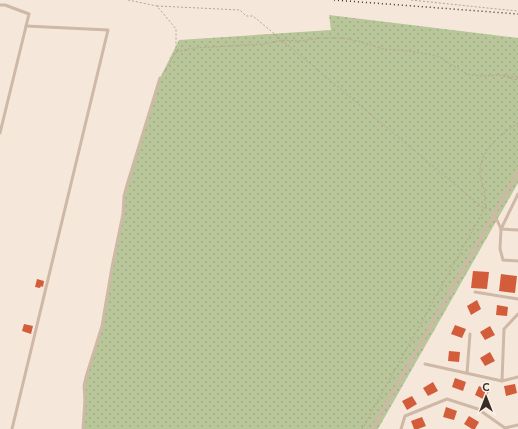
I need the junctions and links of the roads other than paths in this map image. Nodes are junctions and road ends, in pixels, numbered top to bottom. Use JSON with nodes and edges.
{"nodes":[{"id":1,"x":0,"y":5,"type":"edge"},
{"id":2,"x":26,"y":26,"type":"junction"},
{"id":3,"x":160,"y":78,"type":"road end"},
{"id":4,"x":0,"y":133,"type":"edge"},
{"id":5,"x":518,"y":172,"type":"edge"},
{"id":6,"x":518,"y":194,"type":"edge"},
{"id":7,"x":492,"y":217,"type":"junction"},
{"id":8,"x":501,"y":229,"type":"junction"},
{"id":9,"x":518,"y":230,"type":"edge"},
{"id":10,"x":518,"y":261,"type":"edge"},
{"id":11,"x":475,"y":292,"type":"dead end"},
{"id":12,"x":518,"y":299,"type":"edge"},
{"id":13,"x":518,"y":314,"type":"edge"},
{"id":14,"x":470,"y":334,"type":"dead end"},
{"id":15,"x":425,"y":364,"type":"dead end"},
{"id":16,"x":467,"y":373,"type":"junction"},
{"id":17,"x":518,"y":377,"type":"edge"},
{"id":18,"x":502,"y":381,"type":"junction"},
{"id":19,"x":518,"y":425,"type":"edge"},
{"id":20,"x":505,"y":428,"type":"edge"},
{"id":21,"x":12,"y":429,"type":"edge"},
{"id":22,"x":83,"y":429,"type":"edge"},
{"id":23,"x":372,"y":429,"type":"edge"},
{"id":24,"x":401,"y":429,"type":"edge"}],
"edges":[{"from":1,"to":2,"type":"lane"},
{"from":2,"to":4,"type":"lane"},
{"from":2,"to":21,"type":"lane"},
{"from":3,"to":22,"type":"lane"},
{"from":5,"to":7,"type":"lane"},
{"from":6,"to":8,"type":"lane"},
{"from":7,"to":8,"type":"lane"},
{"from":7,"to":23,"type":"lane"},
{"from":8,"to":9,"type":"lane"},
{"from":8,"to":10,"type":"lane"},
{"from":11,"to":12,"type":"lane"},
{"from":13,"to":18,"type":"lane"},
{"from":14,"to":16,"type":"lane"},
{"from":15,"to":16,"type":"lane"},
{"from":16,"to":18,"type":"lane"},
{"from":17,"to":18,"type":"lane"},
{"from":19,"to":20,"type":"lane"},
{"from":20,"to":24,"type":"lane"}]}
